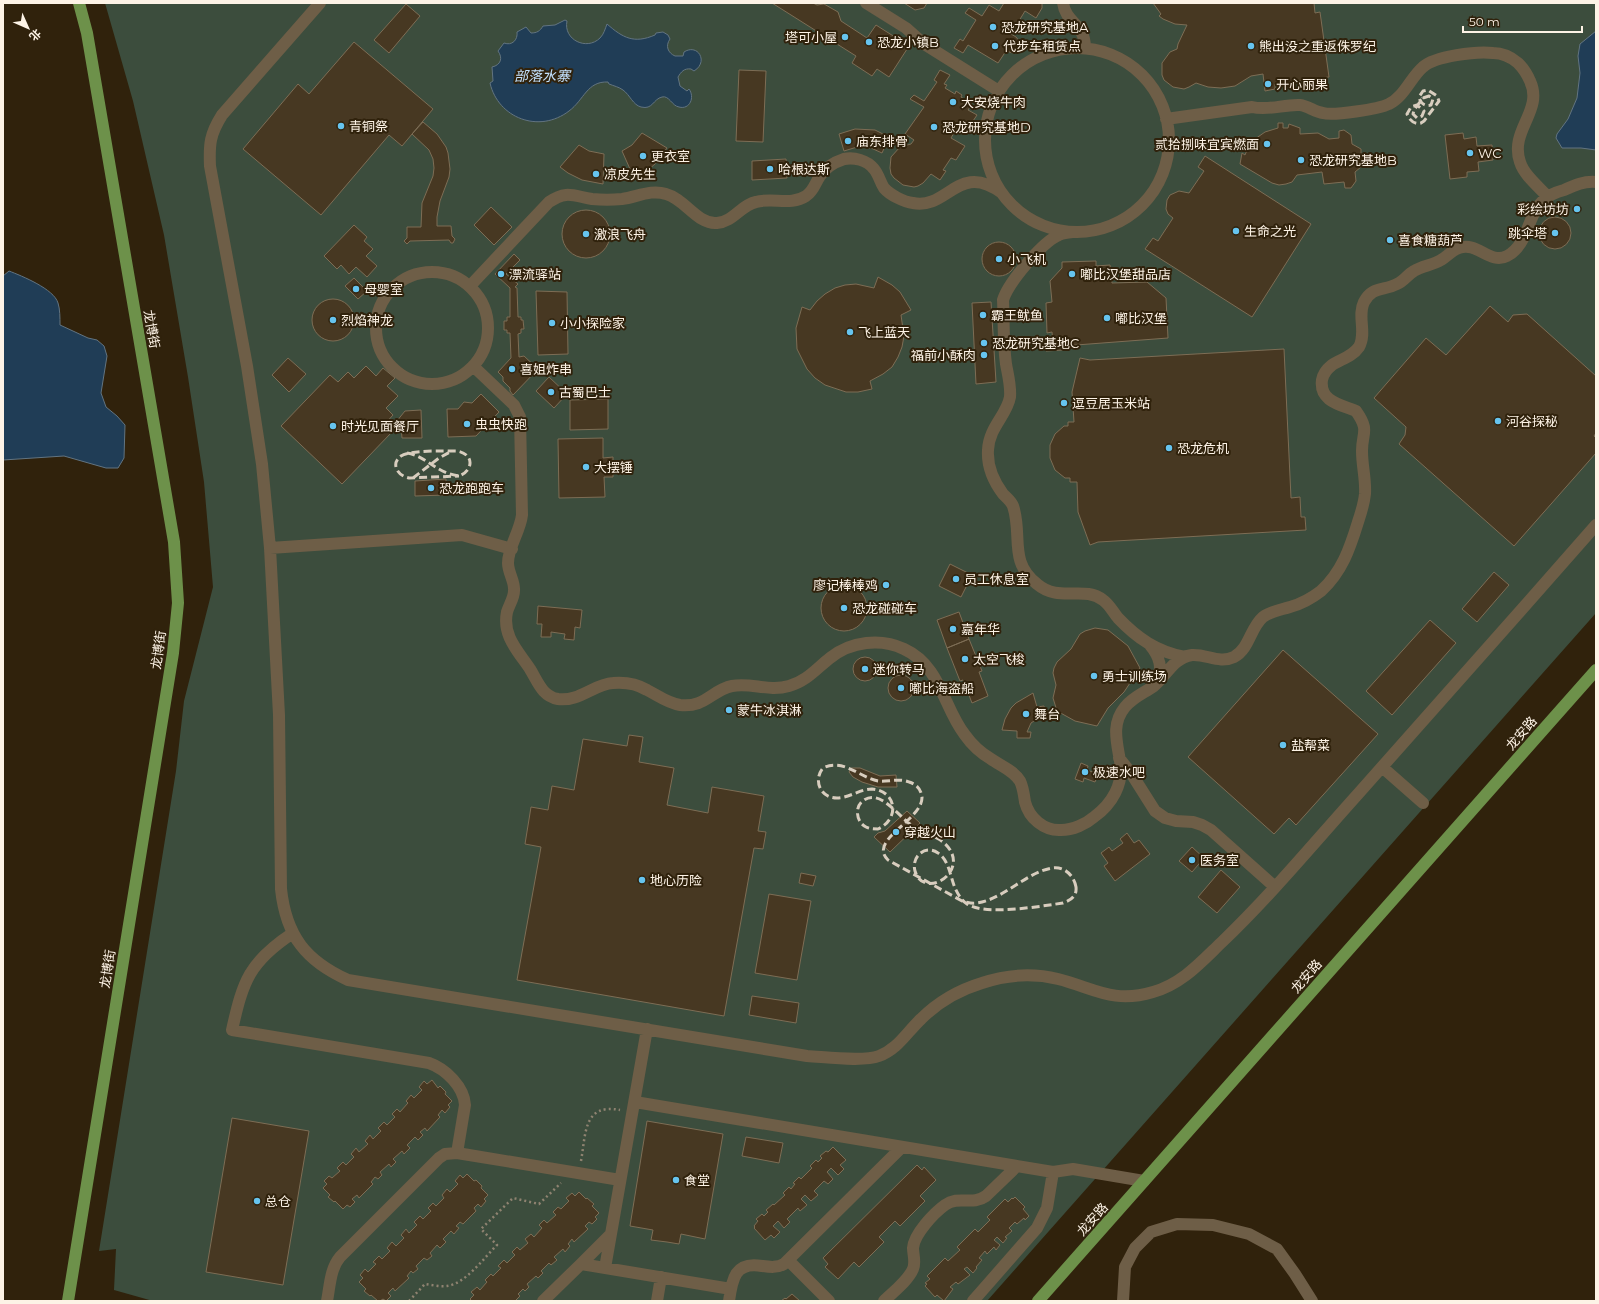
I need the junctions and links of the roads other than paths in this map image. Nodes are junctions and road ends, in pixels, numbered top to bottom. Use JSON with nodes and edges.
{"nodes":[{"id":1,"x":80,"y":3,"type":"edge"},
{"id":2,"x":320,"y":3,"type":"edge"},
{"id":3,"x":866,"y":3,"type":"edge"},
{"id":4,"x":1063,"y":3,"type":"edge"},
{"id":5,"x":1085,"y":48,"type":"junction"},
{"id":6,"x":999,"y":92,"type":"junction"},
{"id":7,"x":1166,"y":119,"type":"junction"},
{"id":8,"x":1596,"y":182,"type":"edge"},
{"id":9,"x":1002,"y":193,"type":"junction"},
{"id":10,"x":1548,"y":197,"type":"junction"},
{"id":11,"x":1072,"y":232,"type":"junction"},
{"id":12,"x":470,"y":286,"type":"junction"},
{"id":13,"x":473,"y":366,"type":"junction"},
{"id":14,"x":1596,"y":525,"type":"edge"},
{"id":15,"x":270,"y":548,"type":"junction"},
{"id":16,"x":512,"y":548,"type":"junction"},
{"id":17,"x":1150,"y":644,"type":"junction"},
{"id":18,"x":1185,"y":657,"type":"junction"},
{"id":19,"x":1596,"y":670,"type":"edge"},
{"id":20,"x":1154,"y":685,"type":"junction"},
{"id":21,"x":1119,"y":757,"type":"junction"},
{"id":22,"x":1382,"y":767,"type":"junction"},
{"id":23,"x":1423,"y":803,"type":"dead end"},
{"id":24,"x":1275,"y":888,"type":"junction"},
{"id":25,"x":293,"y":933,"type":"junction"},
{"id":26,"x":647,"y":1029,"type":"junction"},
{"id":27,"x":633,"y":1107,"type":"junction"},
{"id":28,"x":902,"y":1146,"type":"junction"},
{"id":29,"x":457,"y":1153,"type":"junction"},
{"id":30,"x":1017,"y":1166,"type":"junction"},
{"id":31,"x":1053,"y":1172,"type":"junction"},
{"id":32,"x":620,"y":1180,"type":"junction"},
{"id":33,"x":1144,"y":1181,"type":"junction"},
{"id":34,"x":611,"y":1234,"type":"junction"},
{"id":35,"x":788,"y":1260,"type":"junction"},
{"id":36,"x":580,"y":1264,"type":"junction"},
{"id":37,"x":605,"y":1268,"type":"junction"},
{"id":38,"x":661,"y":1277,"type":"junction"},
{"id":39,"x":731,"y":1289,"type":"junction"},
{"id":40,"x":68,"y":1301,"type":"edge"},
{"id":41,"x":327,"y":1301,"type":"edge"},
{"id":42,"x":543,"y":1301,"type":"edge"},
{"id":43,"x":657,"y":1301,"type":"edge"},
{"id":44,"x":729,"y":1301,"type":"edge"},
{"id":45,"x":829,"y":1301,"type":"edge"},
{"id":46,"x":884,"y":1301,"type":"edge"},
{"id":47,"x":973,"y":1301,"type":"edge"},
{"id":48,"x":1038,"y":1301,"type":"edge"},
{"id":49,"x":1123,"y":1301,"type":"edge"},
{"id":50,"x":1312,"y":1301,"type":"edge"}],
"edges":[{"from":1,"to":40,"type":"main road","name":"龙博街"},
{"from":2,"to":15,"type":"lane"},
{"from":3,"to":6,"type":"lane"},
{"from":4,"to":5,"type":"lane"},
{"from":5,"to":6,"type":"lane"},
{"from":5,"to":7,"type":"lane"},
{"from":6,"to":9,"type":"lane"},
{"from":7,"to":10,"type":"lane"},
{"from":7,"to":11,"type":"lane"},
{"from":8,"to":10,"type":"lane"},
{"from":9,"to":11,"type":"lane"},
{"from":9,"to":12,"type":"lane"},
{"from":10,"to":18,"type":"lane"},
{"from":11,"to":17,"type":"lane"},
{"from":12,"to":13,"type":"lane"},
{"from":12,"to":13,"type":"lane"},
{"from":13,"to":16,"type":"lane"},
{"from":14,"to":22,"type":"lane"},
{"from":15,"to":16,"type":"lane"},
{"from":15,"to":25,"type":"lane"},
{"from":16,"to":21,"type":"lane"},
{"from":17,"to":18,"type":"lane"},
{"from":17,"to":20,"type":"lane"},
{"from":18,"to":20,"type":"lane"},
{"from":19,"to":33,"type":"main road","name":"龙安路"},
{"from":20,"to":21,"type":"lane"},
{"from":21,"to":24,"type":"lane"},
{"from":22,"to":23,"type":"lane"},
{"from":22,"to":24,"type":"lane"},
{"from":24,"to":26,"type":"lane"},
{"from":25,"to":26,"type":"lane"},
{"from":25,"to":29,"type":"lane"},
{"from":26,"to":27,"type":"lane"},
{"from":27,"to":28,"type":"lane"},
{"from":27,"to":32,"type":"lane"},
{"from":28,"to":30,"type":"lane"},
{"from":28,"to":35,"type":"lane"},
{"from":29,"to":32,"type":"lane"},
{"from":29,"to":41,"type":"lane"},
{"from":30,"to":31,"type":"lane"},
{"from":30,"to":46,"type":"lane"},
{"from":31,"to":33,"type":"lane"},
{"from":31,"to":47,"type":"lane"},
{"from":32,"to":34,"type":"lane"},
{"from":33,"to":48,"type":"main road","name":"龙安路"},
{"from":34,"to":36,"type":"lane"},
{"from":34,"to":37,"type":"lane"},
{"from":35,"to":39,"type":"lane"},
{"from":35,"to":45,"type":"lane"},
{"from":36,"to":37,"type":"lane"},
{"from":36,"to":42,"type":"lane"},
{"from":37,"to":38,"type":"lane"},
{"from":38,"to":39,"type":"lane"},
{"from":38,"to":43,"type":"lane"},
{"from":39,"to":44,"type":"lane"},
{"from":49,"to":50,"type":"lane"}]}
